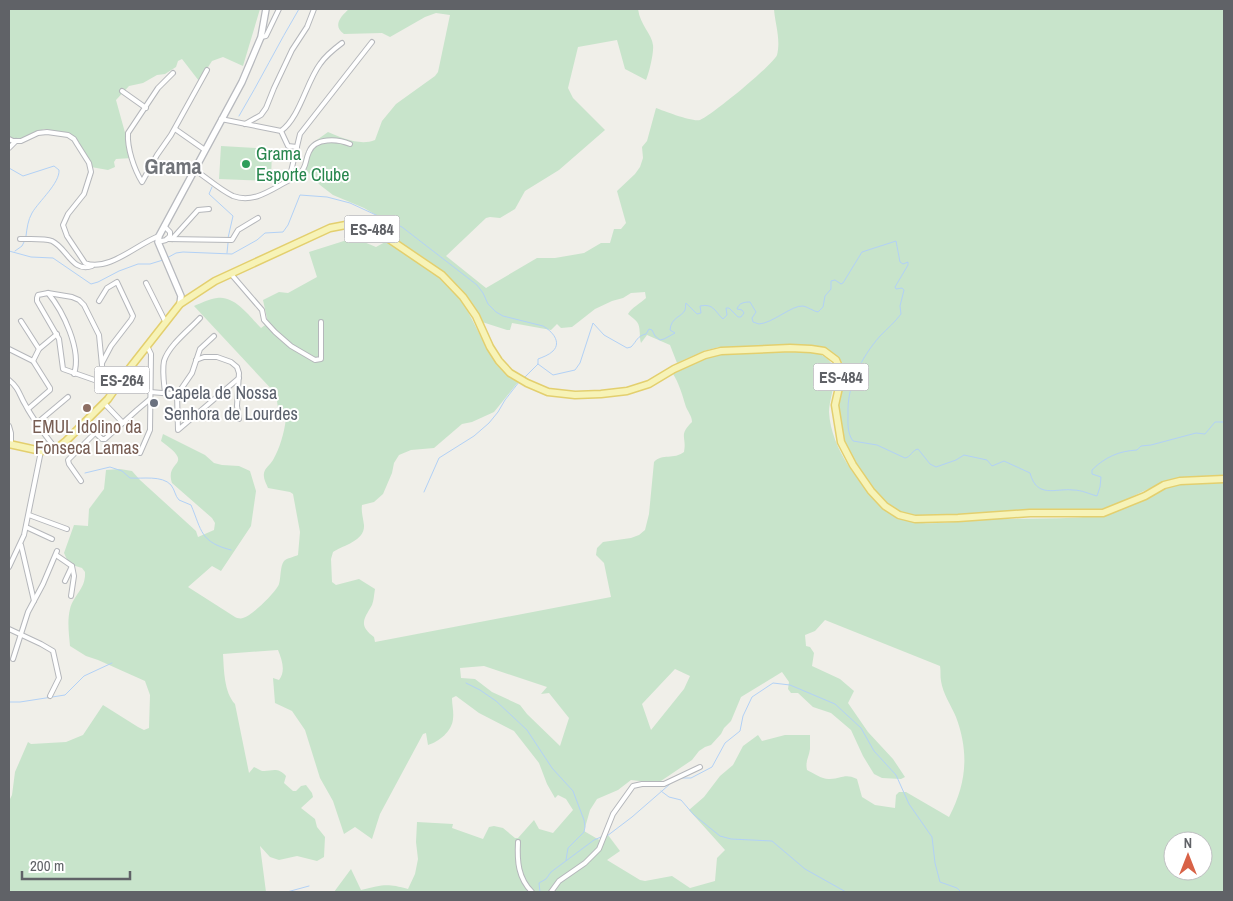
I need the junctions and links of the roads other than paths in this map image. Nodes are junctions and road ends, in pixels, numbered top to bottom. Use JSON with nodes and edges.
{"nodes":[{"id":1,"x":266,"y":9,"type":"edge"},
{"id":2,"x":279,"y":9,"type":"edge"},
{"id":3,"x":314,"y":9,"type":"edge"},
{"id":4,"x":261,"y":37,"type":"junction"},
{"id":5,"x":342,"y":42,"type":"dead end"},
{"id":6,"x":372,"y":42,"type":"dead end"},
{"id":7,"x":207,"y":70,"type":"dead end"},
{"id":8,"x":173,"y":73,"type":"dead end"},
{"id":9,"x":122,"y":91,"type":"dead end"},
{"id":10,"x":146,"y":108,"type":"junction"},
{"id":11,"x":221,"y":118,"type":"junction"},
{"id":12,"x":245,"y":124,"type":"junction"},
{"id":13,"x":175,"y":128,"type":"junction"},
{"id":14,"x":280,"y":131,"type":"junction"},
{"id":15,"x":9,"y":139,"type":"edge"},
{"id":16,"x":16,"y":141,"type":"junction"},
{"id":17,"x":350,"y":144,"type":"dead end"},
{"id":18,"x":297,"y":147,"type":"junction"},
{"id":19,"x":9,"y":148,"type":"edge"},
{"id":20,"x":205,"y":150,"type":"junction"},
{"id":21,"x":195,"y":170,"type":"junction"},
{"id":22,"x":289,"y":180,"type":"junction"},
{"id":23,"x":209,"y":209,"type":"dead end"},
{"id":24,"x":258,"y":218,"type":"dead end"},
{"id":25,"x":164,"y":226,"type":"junction"},
{"id":26,"x":20,"y":239,"type":"dead end"},
{"id":27,"x":159,"y":239,"type":"junction"},
{"id":28,"x":170,"y":239,"type":"junction"},
{"id":29,"x":94,"y":265,"type":"junction"},
{"id":30,"x":231,"y":274,"type":"junction"},
{"id":31,"x":146,"y":283,"type":"dead end"},
{"id":32,"x":46,"y":293,"type":"junction"},
{"id":33,"x":99,"y":301,"type":"dead end"},
{"id":34,"x":180,"y":304,"type":"junction"},
{"id":35,"x":200,"y":318,"type":"dead end"},
{"id":36,"x":21,"y":321,"type":"dead end"},
{"id":37,"x":165,"y":321,"type":"junction"},
{"id":38,"x":321,"y":322,"type":"dead end"},
{"id":39,"x":57,"y":334,"type":"junction"},
{"id":40,"x":214,"y":336,"type":"dead end"},
{"id":41,"x":147,"y":345,"type":"junction"},
{"id":42,"x":9,"y":349,"type":"edge"},
{"id":43,"x":39,"y":349,"type":"junction"},
{"id":44,"x":196,"y":360,"type":"junction"},
{"id":45,"x":32,"y":361,"type":"junction"},
{"id":46,"x":102,"y":363,"type":"junction"},
{"id":47,"x":74,"y":374,"type":"junction"},
{"id":48,"x":240,"y":378,"type":"junction"},
{"id":49,"x":9,"y":380,"type":"edge"},
{"id":50,"x":103,"y":382,"type":"junction"},
{"id":51,"x":150,"y":392,"type":"junction"},
{"id":52,"x":165,"y":393,"type":"junction"},
{"id":53,"x":177,"y":394,"type":"junction"},
{"id":54,"x":112,"y":395,"type":"junction"},
{"id":55,"x":68,"y":397,"type":"dead end"},
{"id":56,"x":150,"y":400,"type":"junction"},
{"id":57,"x":104,"y":403,"type":"junction"},
{"id":58,"x":28,"y":410,"type":"junction"},
{"id":59,"x":239,"y":419,"type":"dead end"},
{"id":60,"x":37,"y":423,"type":"junction"},
{"id":61,"x":84,"y":423,"type":"junction"},
{"id":62,"x":123,"y":423,"type":"junction"},
{"id":63,"x":9,"y":426,"type":"edge"},
{"id":64,"x":95,"y":433,"type":"junction"},
{"id":65,"x":10,"y":444,"type":"edge"},
{"id":66,"x":56,"y":449,"type":"junction"},
{"id":67,"x":41,"y":451,"type":"junction"},
{"id":68,"x":140,"y":453,"type":"dead end"},
{"id":69,"x":1224,"y":479,"type":"edge"},
{"id":70,"x":81,"y":481,"type":"dead end"},
{"id":71,"x":29,"y":515,"type":"junction"},
{"id":72,"x":26,"y":527,"type":"junction"},
{"id":73,"x":67,"y":529,"type":"dead end"},
{"id":74,"x":52,"y":539,"type":"dead end"},
{"id":75,"x":20,"y":545,"type":"junction"},
{"id":76,"x":9,"y":563,"type":"edge"},
{"id":77,"x":72,"y":566,"type":"junction"},
{"id":78,"x":64,"y":580,"type":"dead end"},
{"id":79,"x":71,"y":596,"type":"dead end"},
{"id":80,"x":34,"y":601,"type":"junction"},
{"id":81,"x":9,"y":629,"type":"edge"},
{"id":82,"x":21,"y":635,"type":"junction"},
{"id":83,"x":13,"y":659,"type":"dead end"},
{"id":84,"x":50,"y":696,"type":"dead end"},
{"id":85,"x":700,"y":767,"type":"dead end"},
{"id":86,"x":518,"y":842,"type":"dead end"},
{"id":87,"x":532,"y":892,"type":"edge"},
{"id":88,"x":551,"y":892,"type":"edge"}],
"edges":[{"from":1,"to":4,"type":"main road"},
{"from":2,"to":4,"type":"street"},
{"from":3,"to":12,"type":"street"},
{"from":4,"to":11,"type":"main road"},
{"from":5,"to":14,"type":"street"},
{"from":6,"to":18,"type":"street"},
{"from":7,"to":13,"type":"street"},
{"from":8,"to":10,"type":"street"},
{"from":9,"to":10,"type":"street"},
{"from":10,"to":13,"type":"street"},
{"from":11,"to":12,"type":"street"},
{"from":11,"to":20,"type":"main road"},
{"from":12,"to":14,"type":"street"},
{"from":13,"to":20,"type":"street"},
{"from":14,"to":18,"type":"street"},
{"from":15,"to":16,"type":"street"},
{"from":16,"to":19,"type":"street"},
{"from":16,"to":29,"type":"street"},
{"from":17,"to":22,"type":"street"},
{"from":18,"to":22,"type":"street"},
{"from":20,"to":21,"type":"main road"},
{"from":21,"to":22,"type":"street"},
{"from":21,"to":25,"type":"main road"},
{"from":23,"to":28,"type":"street"},
{"from":24,"to":28,"type":"street"},
{"from":25,"to":27,"type":"main road"},
{"from":25,"to":28,"type":"street"},
{"from":26,"to":29,"type":"street"},
{"from":27,"to":28,"type":"street"},
{"from":27,"to":29,"type":"street"},
{"from":27,"to":34,"type":"main road"},
{"from":30,"to":34,"type":"main road","number":"ES-484"},
{"from":30,"to":38,"type":"street"},
{"from":30,"to":69,"type":"main road","number":"ES-484"},
{"from":31,"to":37,"type":"street"},
{"from":32,"to":39,"type":"street"},
{"from":32,"to":46,"type":"street"},
{"from":32,"to":47,"type":"street"},
{"from":33,"to":46,"type":"street"},
{"from":34,"to":37,"type":"main road","number":"ES-264"},
{"from":35,"to":52,"type":"street"},
{"from":36,"to":43,"type":"street"},
{"from":37,"to":41,"type":"main road","number":"ES-264"},
{"from":39,"to":43,"type":"street"},
{"from":39,"to":47,"type":"street"},
{"from":40,"to":44,"type":"street"},
{"from":41,"to":51,"type":"street"},
{"from":41,"to":54,"type":"main road","number":"ES-264"},
{"from":42,"to":45,"type":"street"},
{"from":43,"to":45,"type":"street"},
{"from":44,"to":48,"type":"street"},
{"from":44,"to":53,"type":"street"},
{"from":45,"to":58,"type":"street"},
{"from":46,"to":50,"type":"street"},
{"from":47,"to":50,"type":"street"},
{"from":48,"to":53,"type":"street"},
{"from":48,"to":59,"type":"street"},
{"from":49,"to":58,"type":"street"},
{"from":50,"to":54,"type":"street"},
{"from":51,"to":52,"type":"street"},
{"from":51,"to":56,"type":"street"},
{"from":52,"to":53,"type":"street"},
{"from":54,"to":57,"type":"main road","number":"ES-264"},
{"from":55,"to":60,"type":"street"},
{"from":56,"to":62,"type":"street"},
{"from":56,"to":68,"type":"street"},
{"from":57,"to":61,"type":"main road","number":"ES-264"},
{"from":57,"to":62,"type":"street"},
{"from":58,"to":60,"type":"street"},
{"from":60,"to":66,"type":"street"},
{"from":61,"to":64,"type":"street"},
{"from":61,"to":66,"type":"main road","number":"ES-264"},
{"from":62,"to":64,"type":"street"},
{"from":63,"to":65,"type":"street"},
{"from":64,"to":70,"type":"street"},
{"from":65,"to":67,"type":"main road"},
{"from":66,"to":67,"type":"main road"},
{"from":67,"to":71,"type":"street"},
{"from":71,"to":72,"type":"street"},
{"from":71,"to":73,"type":"street"},
{"from":72,"to":74,"type":"street"},
{"from":72,"to":75,"type":"street"},
{"from":75,"to":76,"type":"street"},
{"from":75,"to":80,"type":"street"},
{"from":77,"to":78,"type":"street"},
{"from":77,"to":79,"type":"street"},
{"from":77,"to":80,"type":"street"},
{"from":80,"to":82,"type":"street"},
{"from":81,"to":82,"type":"street"},
{"from":82,"to":83,"type":"street"},
{"from":82,"to":84,"type":"street"},
{"from":85,"to":88,"type":"street"},
{"from":86,"to":87,"type":"street"}]}
